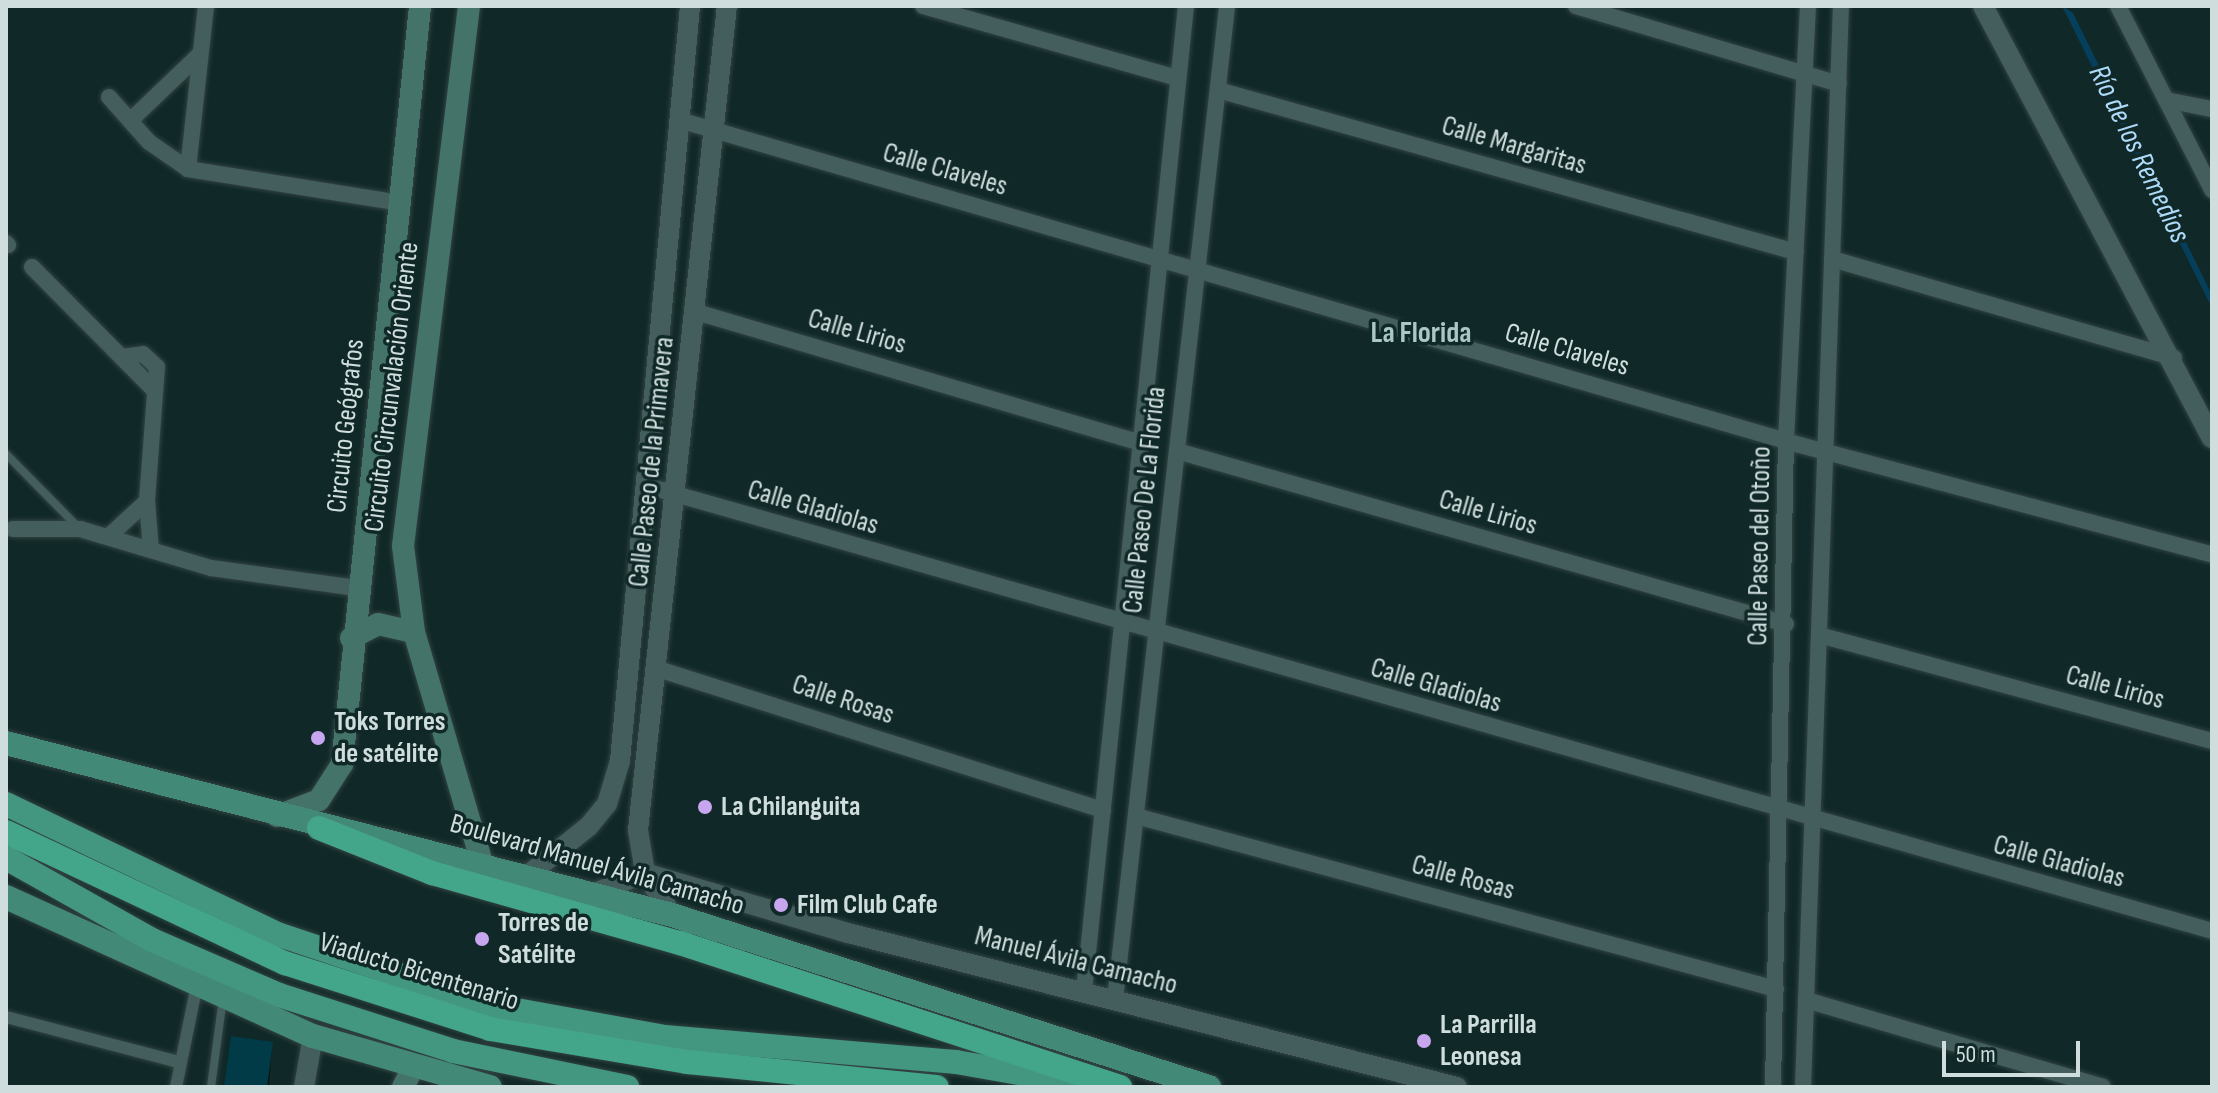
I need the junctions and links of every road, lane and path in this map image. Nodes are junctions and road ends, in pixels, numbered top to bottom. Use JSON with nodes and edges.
{"nodes":[{"id":1,"x":206,"y":6,"type":"edge"},
{"id":2,"x":420,"y":6,"type":"edge"},
{"id":3,"x":469,"y":6,"type":"edge"},
{"id":4,"x":690,"y":6,"type":"edge"},
{"id":5,"x":727,"y":6,"type":"edge"},
{"id":6,"x":923,"y":6,"type":"edge"},
{"id":7,"x":1186,"y":6,"type":"edge"},
{"id":8,"x":1227,"y":6,"type":"edge"},
{"id":9,"x":1576,"y":6,"type":"edge"},
{"id":10,"x":1808,"y":6,"type":"edge"},
{"id":11,"x":1841,"y":6,"type":"edge"},
{"id":12,"x":1983,"y":6,"type":"edge"},
{"id":13,"x":2118,"y":6,"type":"edge"},
{"id":14,"x":200,"y":54,"type":"junction"},
{"id":15,"x":1806,"y":75,"type":"junction"},
{"id":16,"x":1178,"y":78,"type":"junction"},
{"id":17,"x":1839,"y":84,"type":"junction"},
{"id":18,"x":1218,"y":90,"type":"junction"},
{"id":19,"x":109,"y":97,"type":"dead end"},
{"id":20,"x":2166,"y":100,"type":"junction"},
{"id":21,"x":2212,"y":109,"type":"edge"},
{"id":22,"x":133,"y":118,"type":"junction"},
{"id":23,"x":679,"y":120,"type":"junction"},
{"id":24,"x":714,"y":130,"type":"junction"},
{"id":25,"x":188,"y":169,"type":"junction"},
{"id":26,"x":2212,"y":190,"type":"edge"},
{"id":27,"x":401,"y":203,"type":"junction"},
{"id":28,"x":1796,"y":252,"type":"junction"},
{"id":29,"x":1160,"y":259,"type":"junction"},
{"id":30,"x":1832,"y":259,"type":"junction"},
{"id":31,"x":32,"y":267,"type":"dead end"},
{"id":32,"x":1198,"y":270,"type":"junction"},
{"id":33,"x":696,"y":312,"type":"junction"},
{"id":34,"x":122,"y":357,"type":"junction"},
{"id":35,"x":2174,"y":358,"type":"junction"},
{"id":36,"x":154,"y":390,"type":"junction"},
{"id":37,"x":2212,"y":438,"type":"edge"},
{"id":38,"x":1786,"y":440,"type":"junction"},
{"id":39,"x":1141,"y":443,"type":"junction"},
{"id":40,"x":1177,"y":451,"type":"junction"},
{"id":41,"x":1826,"y":451,"type":"junction"},
{"id":42,"x":6,"y":454,"type":"edge"},
{"id":43,"x":647,"y":486,"type":"junction"},
{"id":44,"x":677,"y":496,"type":"junction"},
{"id":45,"x":147,"y":501,"type":"junction"},
{"id":46,"x":13,"y":529,"type":"dead end"},
{"id":47,"x":80,"y":529,"type":"junction"},
{"id":48,"x":108,"y":537,"type":"junction"},
{"id":49,"x":363,"y":546,"type":"junction"},
{"id":50,"x":403,"y":546,"type":"junction"},
{"id":51,"x":151,"y":550,"type":"junction"},
{"id":52,"x":2212,"y":555,"type":"edge"},
{"id":53,"x":357,"y":588,"type":"junction"},
{"id":54,"x":1122,"y":624,"type":"junction"},
{"id":55,"x":1786,"y":624,"type":"junction"},
{"id":56,"x":414,"y":632,"type":"junction"},
{"id":57,"x":1156,"y":633,"type":"junction"},
{"id":58,"x":1819,"y":635,"type":"junction"},
{"id":59,"x":351,"y":638,"type":"junction"},
{"id":60,"x":658,"y":669,"type":"junction"},
{"id":61,"x":2212,"y":741,"type":"edge"},
{"id":62,"x":6,"y":743,"type":"edge"},
{"id":63,"x":6,"y":804,"type":"edge"},
{"id":64,"x":1103,"y":810,"type":"junction"},
{"id":65,"x":1779,"y":812,"type":"junction"},
{"id":66,"x":277,"y":816,"type":"junction"},
{"id":67,"x":1136,"y":816,"type":"junction"},
{"id":68,"x":1810,"y":822,"type":"junction"},
{"id":69,"x":319,"y":828,"type":"junction"},
{"id":70,"x":6,"y":832,"type":"edge"},
{"id":71,"x":6,"y":858,"type":"edge"},
{"id":72,"x":482,"y":863,"type":"junction"},
{"id":73,"x":645,"y":873,"type":"junction"},
{"id":74,"x":528,"y":875,"type":"junction"},
{"id":75,"x":592,"y":894,"type":"junction"},
{"id":76,"x":6,"y":897,"type":"edge"},
{"id":77,"x":672,"y":915,"type":"junction"},
{"id":78,"x":2212,"y":931,"type":"edge"},
{"id":79,"x":197,"y":985,"type":"junction"},
{"id":80,"x":1776,"y":989,"type":"junction"},
{"id":81,"x":1084,"y":991,"type":"junction"},
{"id":82,"x":223,"y":997,"type":"junction"},
{"id":83,"x":1115,"y":999,"type":"junction"},
{"id":84,"x":1806,"y":1000,"type":"junction"},
{"id":85,"x":6,"y":1017,"type":"edge"},
{"id":86,"x":313,"y":1036,"type":"junction"},
{"id":87,"x":179,"y":1062,"type":"junction"},
{"id":88,"x":408,"y":1078,"type":"edge"},
{"id":89,"x":176,"y":1087,"type":"edge"},
{"id":90,"x":211,"y":1087,"type":"edge"},
{"id":91,"x":304,"y":1087,"type":"edge"},
{"id":92,"x":487,"y":1087,"type":"edge"},
{"id":93,"x":627,"y":1087,"type":"edge"},
{"id":94,"x":937,"y":1087,"type":"edge"},
{"id":95,"x":1098,"y":1087,"type":"edge"},
{"id":96,"x":1120,"y":1087,"type":"edge"},
{"id":97,"x":1209,"y":1087,"type":"edge"},
{"id":98,"x":1457,"y":1087,"type":"edge"},
{"id":99,"x":1773,"y":1087,"type":"edge"},
{"id":100,"x":1803,"y":1087,"type":"edge"},
{"id":101,"x":2103,"y":1087,"type":"edge"}],
"edges":[{"from":1,"to":14,"type":"street"},
{"from":2,"to":27,"type":"main road","name":"Circuito Geógrafos"},
{"from":3,"to":50,"type":"main road","name":"Circuito Circunvalación Oriente"},
{"from":4,"to":23,"type":"street","name":"Calle Paseo de la Primavera"},
{"from":5,"to":24,"type":"street","name":"Calle Paseo de la Primavera"},
{"from":6,"to":16,"type":"street"},
{"from":7,"to":16,"type":"street","name":"Calle Paseo De La Florida"},
{"from":8,"to":18,"type":"street","name":"Calle Paseo De La Florida"},
{"from":9,"to":15,"type":"street"},
{"from":10,"to":15,"type":"street","name":"Calle Paseo del Otoño"},
{"from":11,"to":17,"type":"street"},
{"from":12,"to":35,"type":"street"},
{"from":13,"to":20,"type":"street"},
{"from":14,"to":22,"type":"street"},
{"from":14,"to":25,"type":"street"},
{"from":15,"to":17,"type":"street"},
{"from":15,"to":28,"type":"street","name":"Calle Paseo del Otoño"},
{"from":16,"to":29,"type":"street","name":"Calle Paseo De La Florida"},
{"from":17,"to":30,"type":"street"},
{"from":18,"to":28,"type":"street","name":"Calle Margaritas"},
{"from":18,"to":32,"type":"street","name":"Calle Paseo De La Florida"},
{"from":19,"to":22,"type":"street"},
{"from":20,"to":21,"type":"street"},
{"from":20,"to":26,"type":"street"},
{"from":22,"to":25,"type":"street"},
{"from":23,"to":24,"type":"street","name":"Calle Claveles"},
{"from":23,"to":43,"type":"street","name":"Calle Paseo de la Primavera"},
{"from":24,"to":29,"type":"street","name":"Calle Claveles"},
{"from":24,"to":33,"type":"street","name":"Calle Paseo de la Primavera"},
{"from":25,"to":27,"type":"street"},
{"from":27,"to":49,"type":"main road","name":"Circuito Geógrafos"},
{"from":28,"to":38,"type":"street","name":"Calle Paseo del Otoño"},
{"from":29,"to":32,"type":"street","name":"Calle Claveles"},
{"from":29,"to":39,"type":"street","name":"Calle Paseo De La Florida"},
{"from":30,"to":35,"type":"street"},
{"from":30,"to":41,"type":"street"},
{"from":31,"to":34,"type":"street"},
{"from":32,"to":38,"type":"street","name":"Calle Claveles"},
{"from":32,"to":40,"type":"street","name":"Calle Paseo De La Florida"},
{"from":33,"to":39,"type":"street","name":"Calle Lirios"},
{"from":33,"to":44,"type":"street","name":"Calle Paseo de la Primavera"},
{"from":34,"to":36,"type":"street"},
{"from":34,"to":36,"type":"street"},
{"from":35,"to":37,"type":"street"},
{"from":36,"to":45,"type":"street"},
{"from":38,"to":41,"type":"street","name":"Calle Claveles"},
{"from":38,"to":55,"type":"street","name":"Calle Paseo del Otoño"},
{"from":39,"to":54,"type":"street","name":"Calle Paseo De La Florida"},
{"from":40,"to":55,"type":"street","name":"Calle Lirios"},
{"from":40,"to":57,"type":"street","name":"Calle Paseo De La Florida"},
{"from":41,"to":52,"type":"street","name":"Calle Claveles"},
{"from":41,"to":58,"type":"street"},
{"from":42,"to":47,"type":"lane"},
{"from":43,"to":44,"type":"street","name":"Calle Gladiolas"},
{"from":43,"to":74,"type":"street","name":"Calle Paseo de la Primavera"},
{"from":44,"to":54,"type":"street","name":"Calle Gladiolas"},
{"from":44,"to":60,"type":"street","name":"Calle Paseo de la Primavera"},
{"from":45,"to":48,"type":"street"},
{"from":45,"to":51,"type":"street"},
{"from":46,"to":47,"type":"street"},
{"from":47,"to":48,"type":"street"},
{"from":48,"to":51,"type":"street"},
{"from":49,"to":50,"type":"main road"},
{"from":49,"to":53,"type":"main road","name":"Circuito Geógrafos"},
{"from":50,"to":56,"type":"main road","name":"Circuito Circunvalación Oriente"},
{"from":51,"to":53,"type":"street"},
{"from":53,"to":59,"type":"main road","name":"Circuito Geógrafos"},
{"from":54,"to":57,"type":"street","name":"Calle Gladiolas"},
{"from":54,"to":64,"type":"street","name":"Calle Paseo De La Florida"},
{"from":55,"to":65,"type":"street","name":"Calle Paseo del Otoño"},
{"from":56,"to":59,"type":"main road"},
{"from":56,"to":72,"type":"main road","name":"Circuito Circunvalación Oriente"},
{"from":57,"to":65,"type":"street","name":"Calle Gladiolas"},
{"from":57,"to":67,"type":"street","name":"Calle Paseo De La Florida"},
{"from":58,"to":61,"type":"street","name":"Calle Lirios"},
{"from":58,"to":68,"type":"street"},
{"from":59,"to":66,"type":"main road","name":"Circuito Geógrafos"},
{"from":60,"to":64,"type":"street","name":"Calle Rosas"},
{"from":60,"to":73,"type":"street","name":"Calle Paseo de la Primavera"},
{"from":62,"to":66,"type":"main road","name":"Boulevard Manuel Ávila Camacho"},
{"from":63,"to":95,"type":"highway"},
{"from":64,"to":81,"type":"street","name":"Calle Paseo De La Florida"},
{"from":65,"to":68,"type":"street","name":"Calle Gladiolas"},
{"from":65,"to":80,"type":"street","name":"Calle Paseo del Otoño"},
{"from":66,"to":69,"type":"main road","name":"Boulevard Manuel Ávila Camacho"},
{"from":67,"to":80,"type":"street","name":"Calle Rosas"},
{"from":67,"to":83,"type":"street","name":"Calle Paseo De La Florida"},
{"from":68,"to":78,"type":"street","name":"Calle Gladiolas"},
{"from":68,"to":84,"type":"street"},
{"from":69,"to":72,"type":"main road","name":"Boulevard Manuel Ávila Camacho"},
{"from":69,"to":96,"type":"highway"},
{"from":70,"to":94,"type":"highway","name":"Viaducto Bicentenario"},
{"from":71,"to":93,"type":"highway"},
{"from":72,"to":74,"type":"main road","name":"Boulevard Manuel Ávila Camacho"},
{"from":73,"to":75,"type":"street"},
{"from":73,"to":77,"type":"street","name":"Calle Paseo de la Primavera"},
{"from":73,"to":81,"type":"street","name":"Manuel Ávila Camacho"},
{"from":74,"to":75,"type":"main road","name":"Boulevard Manuel Ávila Camacho"},
{"from":75,"to":77,"type":"main road","name":"Boulevard Manuel Ávila Camacho"},
{"from":76,"to":79,"type":"main road"},
{"from":77,"to":97,"type":"main road","name":"Boulevard Manuel Ávila Camacho"},
{"from":79,"to":82,"type":"main road"},
{"from":79,"to":87,"type":"street"},
{"from":80,"to":99,"type":"street","name":"Calle Paseo del Otoño"},
{"from":81,"to":83,"type":"street","name":"Manuel Ávila Camacho"},
{"from":82,"to":86,"type":"main road"},
{"from":82,"to":90,"type":"lane"},
{"from":83,"to":98,"type":"street","name":"Manuel Ávila Camacho"},
{"from":84,"to":100,"type":"street"},
{"from":84,"to":101,"type":"street"},
{"from":85,"to":87,"type":"street"},
{"from":86,"to":88,"type":"main road"},
{"from":86,"to":91,"type":"street"},
{"from":87,"to":89,"type":"street"},
{"from":88,"to":92,"type":"main road"}]}
